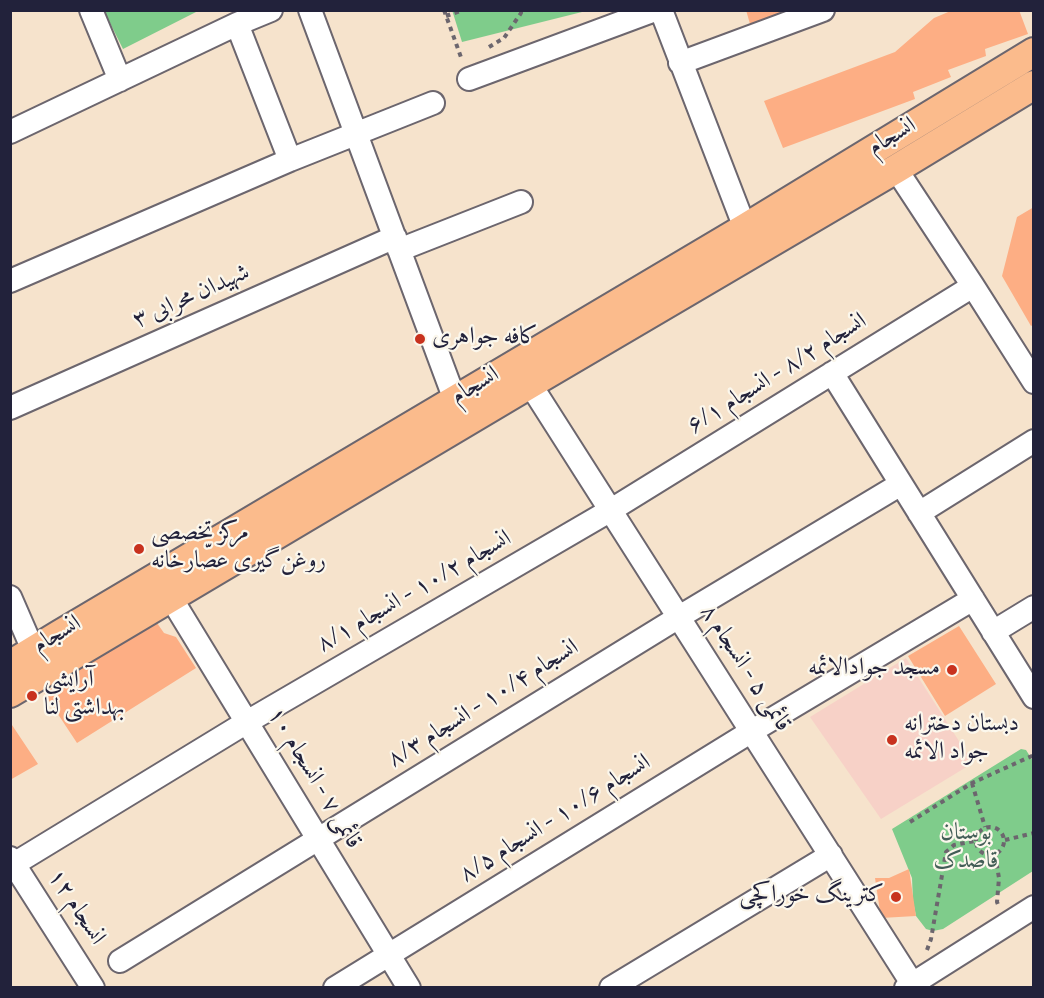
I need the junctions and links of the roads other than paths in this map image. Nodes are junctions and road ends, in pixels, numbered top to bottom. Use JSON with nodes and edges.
{"nodes":[{"id":1,"x":91,"y":10,"type":"edge"},
{"id":2,"x":271,"y":10,"type":"edge"},
{"id":3,"x":310,"y":10,"type":"edge"},
{"id":4,"x":655,"y":10,"type":"edge"},
{"id":5,"x":661,"y":10,"type":"edge"},
{"id":6,"x":823,"y":10,"type":"edge"},
{"id":7,"x":237,"y":24,"type":"junction"},
{"id":8,"x":1034,"y":52,"type":"edge"},
{"id":9,"x":680,"y":63,"type":"junction"},
{"id":10,"x":469,"y":79,"type":"road end"},
{"id":11,"x":120,"y":80,"type":"junction"},
{"id":12,"x":1034,"y":85,"type":"edge"},
{"id":13,"x":433,"y":103,"type":"dead end"},
{"id":14,"x":10,"y":132,"type":"edge"},
{"id":15,"x":356,"y":133,"type":"junction"},
{"id":16,"x":290,"y":160,"type":"junction"},
{"id":17,"x":896,"y":170,"type":"junction"},
{"id":18,"x":521,"y":202,"type":"dead end"},
{"id":19,"x":745,"y":228,"type":"junction"},
{"id":20,"x":397,"y":243,"type":"junction"},
{"id":21,"x":10,"y":281,"type":"edge"},
{"id":22,"x":973,"y":286,"type":"junction"},
{"id":23,"x":832,"y":373,"type":"junction"},
{"id":24,"x":1034,"y":382,"type":"edge"},
{"id":25,"x":530,"y":384,"type":"junction"},
{"id":26,"x":455,"y":400,"type":"junction"},
{"id":27,"x":10,"y":408,"type":"edge"},
{"id":28,"x":1034,"y":441,"type":"edge"},
{"id":29,"x":901,"y":484,"type":"junction"},
{"id":30,"x":611,"y":510,"type":"junction"},
{"id":31,"x":919,"y":513,"type":"junction"},
{"id":32,"x":10,"y":597,"type":"edge"},
{"id":33,"x":171,"y":598,"type":"junction"},
{"id":34,"x":972,"y":599,"type":"junction"},
{"id":35,"x":1034,"y":607,"type":"edge"},
{"id":36,"x":679,"y":617,"type":"junction"},
{"id":37,"x":993,"y":632,"type":"junction"},
{"id":38,"x":29,"y":663,"type":"edge"},
{"id":39,"x":10,"y":693,"type":"edge"},
{"id":40,"x":1034,"y":697,"type":"edge"},
{"id":41,"x":247,"y":722,"type":"junction"},
{"id":42,"x":752,"y":731,"type":"junction"},
{"id":43,"x":318,"y":839,"type":"junction"},
{"id":44,"x":831,"y":855,"type":"junction"},
{"id":45,"x":12,"y":861,"type":"edge"},
{"id":46,"x":19,"y":892,"type":"edge"},
{"id":47,"x":1034,"y":907,"type":"edge"},
{"id":48,"x":389,"y":955,"type":"junction"},
{"id":49,"x":120,"y":961,"type":"dead end"},
{"id":50,"x":912,"y":986,"type":"edge"},
{"id":51,"x":93,"y":987,"type":"edge"},
{"id":52,"x":335,"y":987,"type":"edge"},
{"id":53,"x":409,"y":987,"type":"edge"},
{"id":54,"x":611,"y":987,"type":"edge"}],
"edges":[{"from":1,"to":11,"type":"street"},
{"from":2,"to":7,"type":"street"},
{"from":3,"to":15,"type":"street"},
{"from":4,"to":10,"type":"street"},
{"from":5,"to":9,"type":"street"},
{"from":6,"to":9,"type":"street"},
{"from":7,"to":11,"type":"street"},
{"from":7,"to":16,"type":"street"},
{"from":8,"to":19,"type":"main road","name":"انسجام"},
{"from":9,"to":19,"type":"street"},
{"from":11,"to":14,"type":"street"},
{"from":12,"to":17,"type":"main road","name":"انسجام"},
{"from":13,"to":15,"type":"street"},
{"from":15,"to":16,"type":"street"},
{"from":15,"to":20,"type":"street"},
{"from":16,"to":21,"type":"street"},
{"from":17,"to":22,"type":"street"},
{"from":17,"to":25,"type":"main road","name":"انسجام"},
{"from":18,"to":20,"type":"street","name":"شهیدان محرابی ۳"},
{"from":19,"to":26,"type":"main road","name":"انسجام"},
{"from":20,"to":26,"type":"street"},
{"from":20,"to":27,"type":"street","name":"شهیدان محرابی ۳"},
{"from":22,"to":23,"type":"street","name":"انسجام ۸/۲ - انسجام ۶/۱"},
{"from":22,"to":24,"type":"street"},
{"from":23,"to":29,"type":"street"},
{"from":23,"to":30,"type":"street","name":"انسجام ۸/۲ - انسجام ۶/۱"},
{"from":25,"to":30,"type":"street","name":"قائمی ۵ - انسجام ۸"},
{"from":25,"to":33,"type":"main road","name":"انسجام"},
{"from":26,"to":38,"type":"main road","name":"انسجام"},
{"from":28,"to":31,"type":"street"},
{"from":29,"to":31,"type":"street"},
{"from":29,"to":36,"type":"street","name":"انسجام ۱۰/۴ - انسجام ۸/۳"},
{"from":30,"to":36,"type":"street","name":"قائمی ۵ - انسجام ۸"},
{"from":30,"to":41,"type":"street","name":"انسجام ۱۰/۲ - انسجام ۸/۱"},
{"from":31,"to":34,"type":"street"},
{"from":32,"to":38,"type":"street"},
{"from":33,"to":38,"type":"main road","name":"انسجام"},
{"from":33,"to":41,"type":"street","name":"قائمی ۷ - انسجام ۱۰"},
{"from":34,"to":37,"type":"street"},
{"from":34,"to":42,"type":"street","name":"انسجام ۱۰/۶ - انسجام ۸/۵"},
{"from":35,"to":37,"type":"street"},
{"from":36,"to":42,"type":"street","name":"قائمی ۵ - انسجام ۸"},
{"from":36,"to":43,"type":"street","name":"انسجام ۱۰/۴ - انسجام ۸/۳"},
{"from":37,"to":40,"type":"street"},
{"from":38,"to":39,"type":"main road","name":"انسجام"},
{"from":41,"to":43,"type":"street","name":"قائمی ۷ - انسجام ۱۰"},
{"from":41,"to":45,"type":"street","name":"انسجام ۱۰/۲ - انسجام ۸/۱"},
{"from":42,"to":44,"type":"street","name":"قائمی ۵ - انسجام ۸"},
{"from":42,"to":48,"type":"street","name":"انسجام ۱۰/۶ - انسجام ۸/۵"},
{"from":43,"to":48,"type":"street","name":"قائمی ۷ - انسجام ۱۰"},
{"from":43,"to":49,"type":"street","name":"انسجام ۱۰/۴ - انسجام ۸/۳"},
{"from":44,"to":50,"type":"street","name":"قائمی ۵ - انسجام ۸"},
{"from":44,"to":54,"type":"street"},
{"from":45,"to":46,"type":"street","name":"انسجام ۱۲"},
{"from":46,"to":51,"type":"street","name":"انسجام ۱۲"},
{"from":47,"to":50,"type":"street"},
{"from":48,"to":52,"type":"street","name":"انسجام ۱۰/۶ - انسجام ۸/۵"},
{"from":48,"to":53,"type":"street","name":"قائمی ۷ - انسجام ۱۰"}]}
